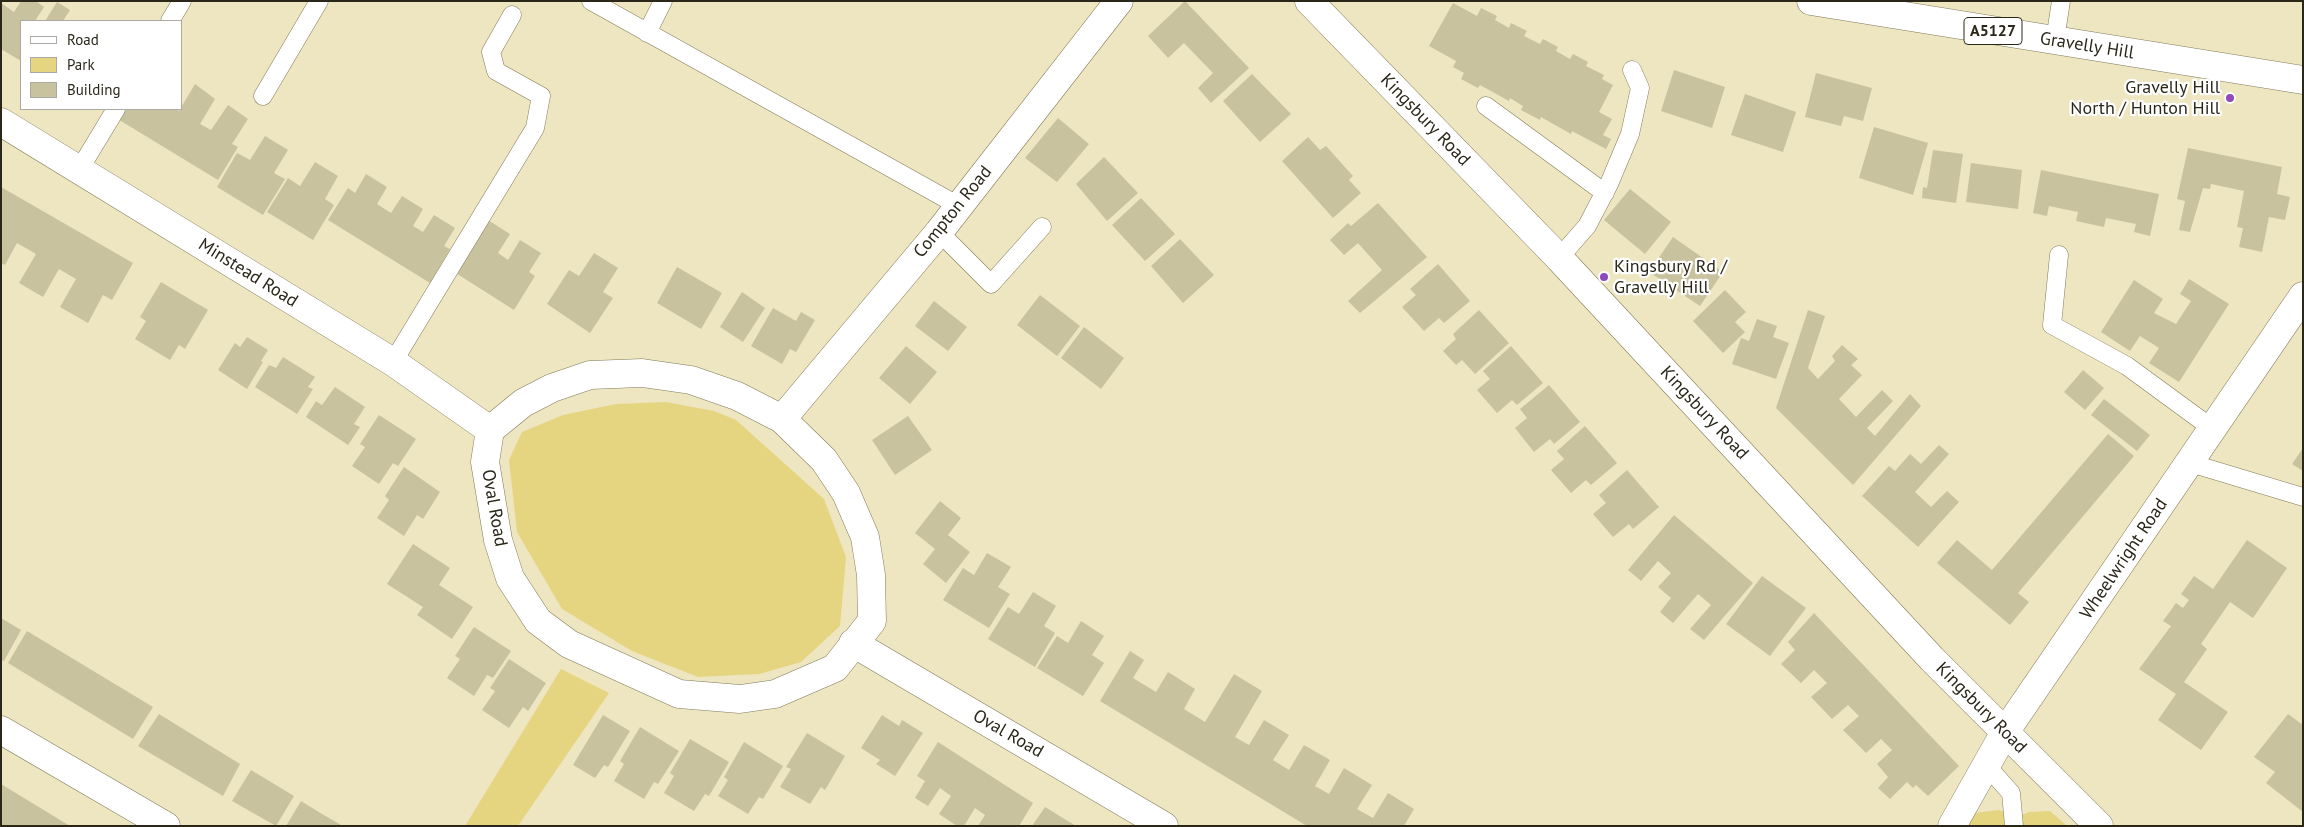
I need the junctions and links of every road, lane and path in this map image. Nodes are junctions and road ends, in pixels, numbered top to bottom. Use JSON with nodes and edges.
{"nodes":[{"id":1,"x":182,"y":1,"type":"edge"},
{"id":2,"x":319,"y":1,"type":"edge"},
{"id":3,"x":591,"y":1,"type":"edge"},
{"id":4,"x":663,"y":1,"type":"edge"},
{"id":5,"x":1118,"y":1,"type":"edge"},
{"id":6,"x":1309,"y":1,"type":"edge"},
{"id":7,"x":1811,"y":1,"type":"edge"},
{"id":8,"x":2061,"y":1,"type":"edge"},
{"id":9,"x":512,"y":15,"type":"dead end"},
{"id":10,"x":171,"y":20,"type":"edge"},
{"id":11,"x":647,"y":33,"type":"junction"},
{"id":12,"x":2055,"y":40,"type":"junction"},
{"id":13,"x":1632,"y":70,"type":"dead end"},
{"id":14,"x":2303,"y":80,"type":"edge"},
{"id":15,"x":264,"y":96,"type":"dead end"},
{"id":16,"x":1486,"y":106,"type":"dead end"},
{"id":17,"x":115,"y":110,"type":"edge"},
{"id":18,"x":1,"y":122,"type":"edge"},
{"id":19,"x":79,"y":170,"type":"junction"},
{"id":20,"x":1605,"y":193,"type":"junction"},
{"id":21,"x":959,"y":206,"type":"junction"},
{"id":22,"x":1042,"y":227,"type":"dead end"},
{"id":23,"x":939,"y":232,"type":"junction"},
{"id":24,"x":2059,"y":255,"type":"dead end"},
{"id":25,"x":1559,"y":258,"type":"junction"},
{"id":26,"x":2303,"y":296,"type":"edge"},
{"id":27,"x":393,"y":362,"type":"junction"},
{"id":28,"x":782,"y":418,"type":"junction"},
{"id":29,"x":2213,"y":429,"type":"junction"},
{"id":30,"x":490,"y":430,"type":"junction"},
{"id":31,"x":2190,"y":463,"type":"junction"},
{"id":32,"x":2303,"y":497,"type":"edge"},
{"id":33,"x":853,"y":643,"type":"junction"},
{"id":34,"x":1,"y":730,"type":"edge"},
{"id":35,"x":2005,"y":732,"type":"junction"},
{"id":36,"x":1986,"y":765,"type":"junction"},
{"id":37,"x":166,"y":826,"type":"edge"},
{"id":38,"x":1164,"y":826,"type":"edge"},
{"id":39,"x":1952,"y":826,"type":"edge"},
{"id":40,"x":2014,"y":826,"type":"edge"},
{"id":41,"x":2098,"y":826,"type":"edge"}],
"edges":[{"from":1,"to":10,"type":"lane"},
{"from":2,"to":15,"type":"lane"},
{"from":3,"to":11,"type":"lane"},
{"from":4,"to":11,"type":"lane"},
{"from":5,"to":21,"type":"street","name":"Compton Road"},
{"from":6,"to":25,"type":"street","name":"Kingsbury Road"},
{"from":7,"to":12,"type":"street","name":"Gravelly Hill","number":"A5127"},
{"from":8,"to":12,"type":"lane"},
{"from":9,"to":27,"type":"lane"},
{"from":11,"to":21,"type":"lane"},
{"from":12,"to":14,"type":"street","name":"Gravelly Hill","number":"A5127"},
{"from":13,"to":20,"type":"lane"},
{"from":16,"to":20,"type":"lane"},
{"from":17,"to":19,"type":"lane"},
{"from":18,"to":19,"type":"street","name":"Minstead Road"},
{"from":19,"to":27,"type":"street","name":"Minstead Road"},
{"from":20,"to":25,"type":"lane"},
{"from":21,"to":23,"type":"street","name":"Compton Road"},
{"from":22,"to":23,"type":"lane"},
{"from":23,"to":28,"type":"street","name":"Compton Road"},
{"from":24,"to":29,"type":"lane"},
{"from":25,"to":35,"type":"street","name":"Kingsbury Road"},
{"from":26,"to":29,"type":"street","name":"Wheelwright Road"},
{"from":27,"to":30,"type":"street","name":"Minstead Road"},
{"from":28,"to":30,"type":"street","name":"Oval Road"},
{"from":28,"to":33,"type":"street","name":"Oval Road"},
{"from":29,"to":31,"type":"street","name":"Wheelwright Road"},
{"from":30,"to":33,"type":"street","name":"Oval Road"},
{"from":31,"to":32,"type":"lane"},
{"from":31,"to":35,"type":"street","name":"Wheelwright Road"},
{"from":33,"to":38,"type":"street","name":"Oval Road"},
{"from":34,"to":37,"type":"street"},
{"from":35,"to":36,"type":"street","name":"Wheelwright Road"},
{"from":35,"to":41,"type":"street","name":"Kingsbury Road"},
{"from":36,"to":39,"type":"street","name":"Wheelwright Road"},
{"from":36,"to":40,"type":"lane"}]}
